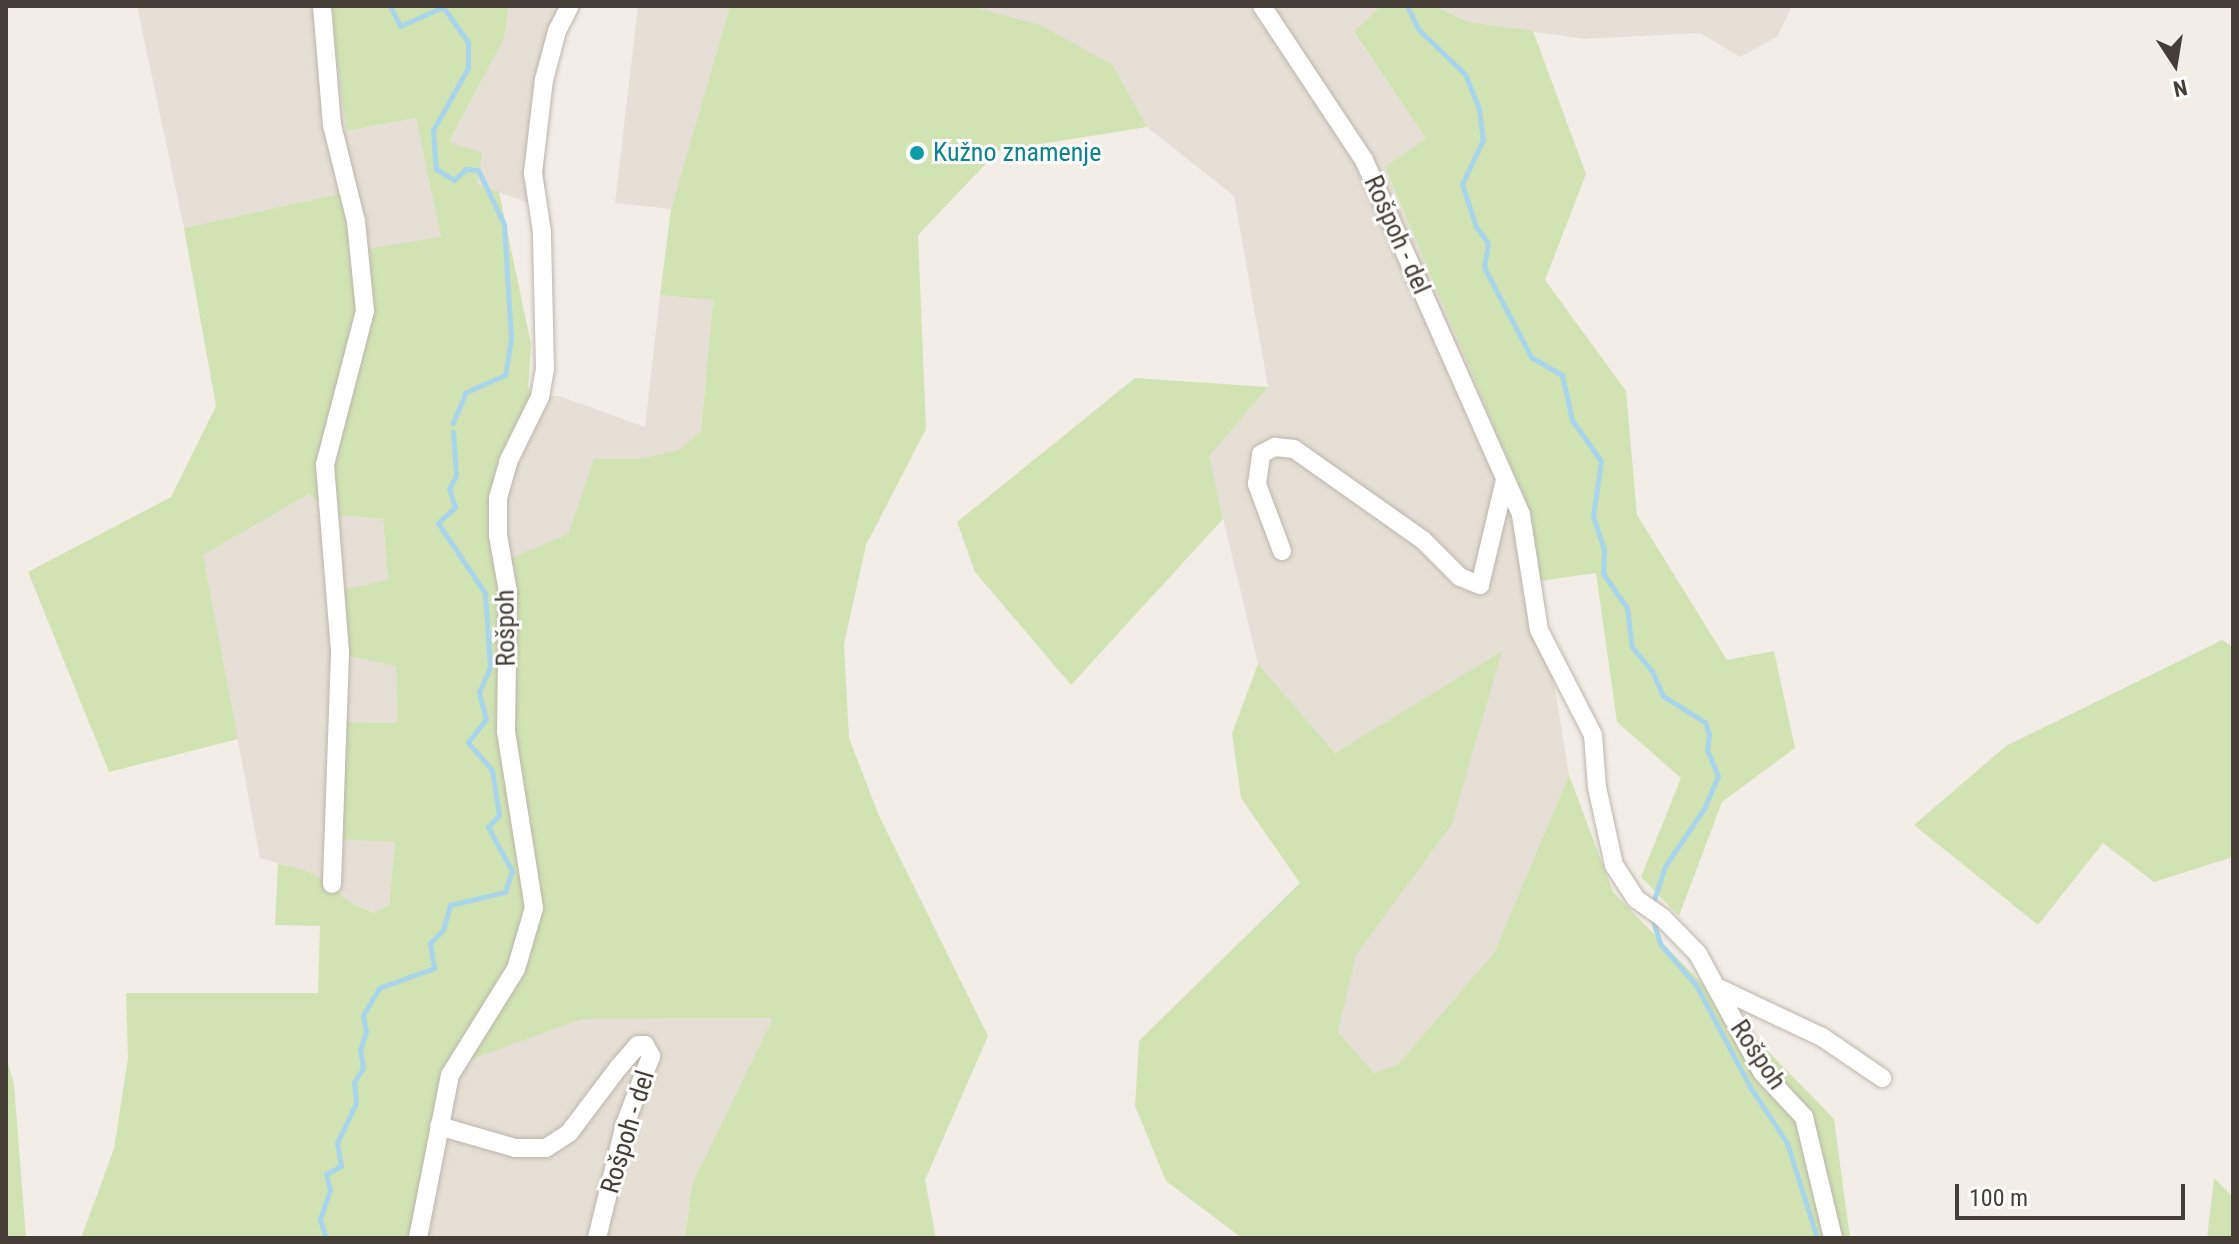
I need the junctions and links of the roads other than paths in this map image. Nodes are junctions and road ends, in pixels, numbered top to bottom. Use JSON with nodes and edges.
{"nodes":[{"id":1,"x":322,"y":6,"type":"edge"},
{"id":2,"x":570,"y":6,"type":"edge"},
{"id":3,"x":1262,"y":6,"type":"edge"},
{"id":4,"x":1505,"y":480,"type":"junction"},
{"id":5,"x":1282,"y":551,"type":"dead end"},
{"id":6,"x":332,"y":884,"type":"dead end"},
{"id":7,"x":1636,"y":899,"type":"joint"},
{"id":8,"x":1716,"y":987,"type":"junction"},
{"id":9,"x":1882,"y":1078,"type":"dead end"},
{"id":10,"x":439,"y":1126,"type":"junction"},
{"id":11,"x":418,"y":1238,"type":"edge"},
{"id":12,"x":597,"y":1238,"type":"edge"},
{"id":13,"x":1833,"y":1238,"type":"edge"}],
"edges":[{"from":1,"to":6,"type":"street"},
{"from":2,"to":10,"type":"street","name":"Rošpoh"},
{"from":3,"to":4,"type":"street","name":"Rošpoh - del"},
{"from":4,"to":5,"type":"street"},
{"from":4,"to":7,"type":"street","name":"Rošpoh - del"},
{"from":7,"to":8,"type":"street","name":"Rošpoh"},
{"from":8,"to":9,"type":"street"},
{"from":8,"to":13,"type":"street","name":"Rošpoh"},
{"from":10,"to":11,"type":"street","name":"Rošpoh"},
{"from":10,"to":12,"type":"street","name":"Rošpoh - del"}]}
